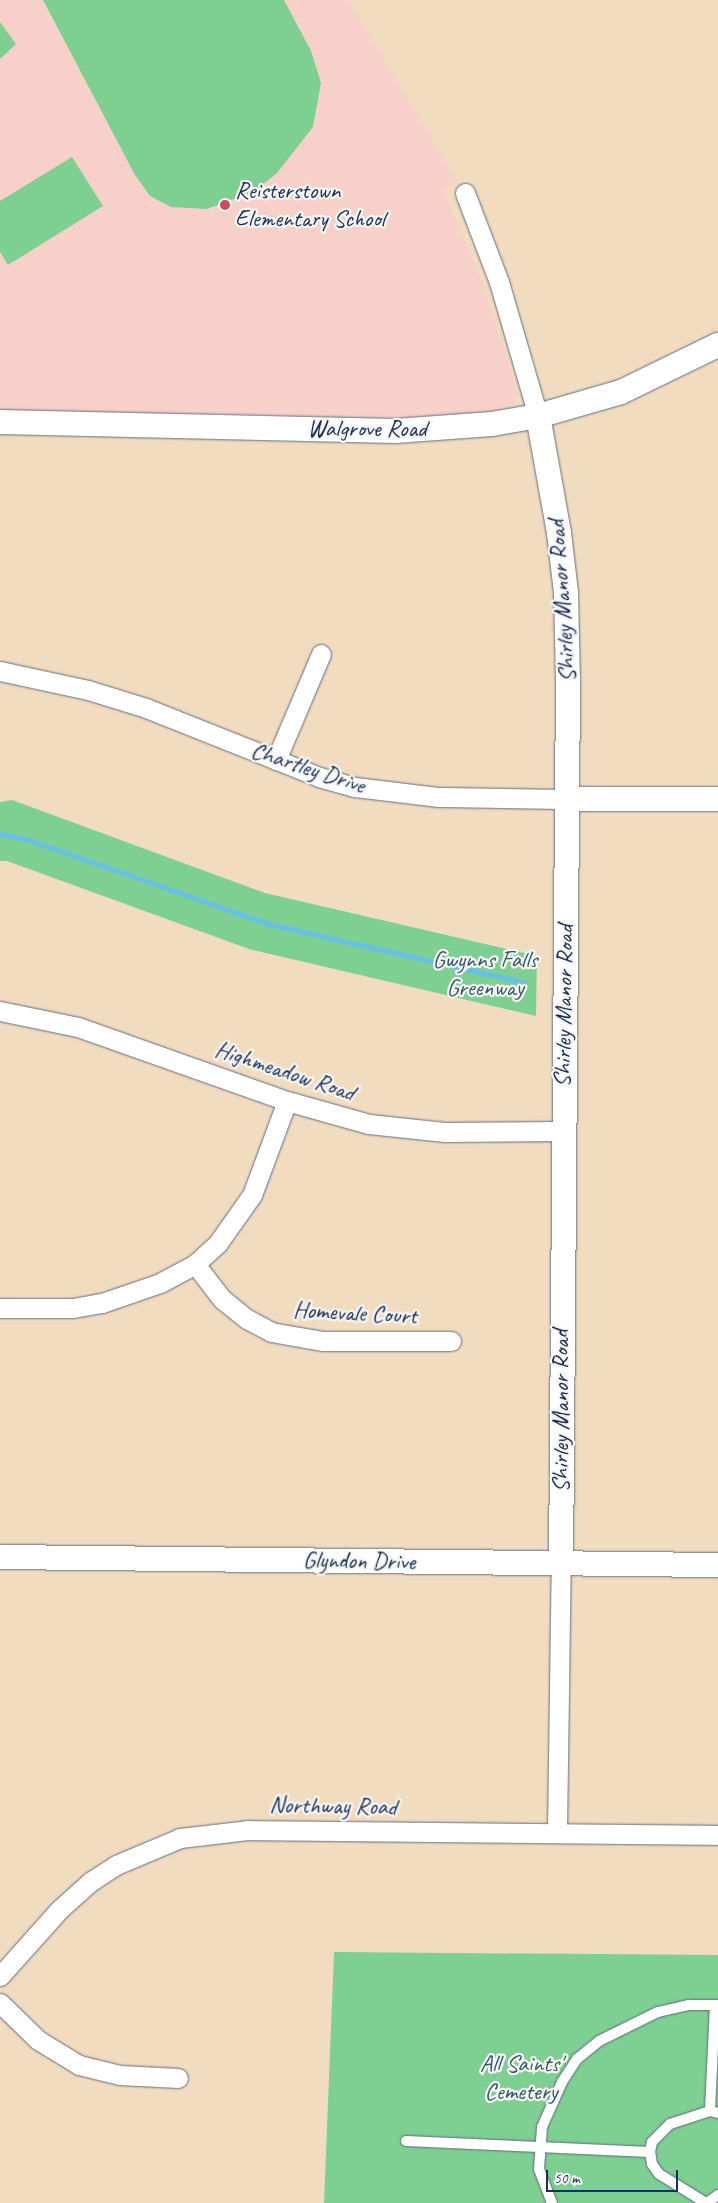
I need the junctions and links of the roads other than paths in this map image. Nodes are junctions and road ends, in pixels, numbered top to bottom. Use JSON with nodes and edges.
{"nodes":[{"id":1,"x":464,"y":193,"type":"dead end"},
{"id":2,"x":718,"y":345,"type":"edge"},
{"id":3,"x":538,"y":416,"type":"junction"},
{"id":4,"x":0,"y":422,"type":"edge"},
{"id":5,"x":321,"y":654,"type":"dead end"},
{"id":6,"x":0,"y":671,"type":"edge"},
{"id":7,"x":276,"y":760,"type":"junction"},
{"id":8,"x":567,"y":799,"type":"junction"},
{"id":9,"x":718,"y":800,"type":"edge"},
{"id":10,"x":0,"y":1011,"type":"edge"},
{"id":11,"x":287,"y":1101,"type":"junction"},
{"id":12,"x":562,"y":1131,"type":"junction"},
{"id":13,"x":195,"y":1264,"type":"junction"},
{"id":14,"x":0,"y":1308,"type":"edge"},
{"id":15,"x":450,"y":1342,"type":"dead end"},
{"id":16,"x":0,"y":1557,"type":"edge"},
{"id":17,"x":561,"y":1563,"type":"junction"},
{"id":18,"x":718,"y":1565,"type":"edge"},
{"id":19,"x":557,"y":1834,"type":"junction"},
{"id":20,"x":718,"y":1835,"type":"edge"},
{"id":21,"x":0,"y":1976,"type":"edge"},
{"id":22,"x":0,"y":2003,"type":"edge"},
{"id":23,"x":716,"y":2005,"type":"edge"},
{"id":24,"x":178,"y":2078,"type":"dead end"},
{"id":25,"x":714,"y":2112,"type":"edge"},
{"id":26,"x":406,"y":2141,"type":"dead end"},
{"id":27,"x":541,"y":2148,"type":"junction"},
{"id":28,"x":650,"y":2152,"type":"junction"},
{"id":29,"x":718,"y":2195,"type":"edge"},
{"id":30,"x":552,"y":2203,"type":"edge"},
{"id":31,"x":706,"y":2203,"type":"edge"}],
"edges":[{"from":1,"to":3,"type":"street","name":"Shirley Manor Road"},
{"from":2,"to":3,"type":"street","name":"Walgrove Road"},
{"from":3,"to":4,"type":"street","name":"Walgrove Road"},
{"from":3,"to":8,"type":"street","name":"Shirley Manor Road"},
{"from":5,"to":7,"type":"street"},
{"from":6,"to":7,"type":"street","name":"Chartley Drive"},
{"from":7,"to":8,"type":"street","name":"Chartley Drive"},
{"from":8,"to":9,"type":"street","name":"Chartley Drive"},
{"from":8,"to":12,"type":"street","name":"Shirley Manor Road"},
{"from":10,"to":11,"type":"street","name":"Highmeadow Road"},
{"from":11,"to":12,"type":"street","name":"Highmeadow Road"},
{"from":11,"to":13,"type":"street"},
{"from":12,"to":17,"type":"street","name":"Shirley Manor Road"},
{"from":13,"to":14,"type":"street"},
{"from":13,"to":15,"type":"street","name":"Homevale Court"},
{"from":16,"to":17,"type":"street","name":"Glyndon Drive"},
{"from":17,"to":18,"type":"street","name":"Glyndon Drive"},
{"from":17,"to":19,"type":"street","name":"Shirley Manor Road"},
{"from":19,"to":20,"type":"street","name":"Northway Road"},
{"from":19,"to":21,"type":"street","name":"Northway Road"},
{"from":22,"to":24,"type":"street"},
{"from":23,"to":25,"type":"lane"},
{"from":23,"to":27,"type":"lane"},
{"from":25,"to":28,"type":"lane"},
{"from":26,"to":27,"type":"lane"},
{"from":27,"to":28,"type":"lane"},
{"from":27,"to":30,"type":"lane"},
{"from":28,"to":31,"type":"lane"},
{"from":29,"to":31,"type":"lane"}]}
